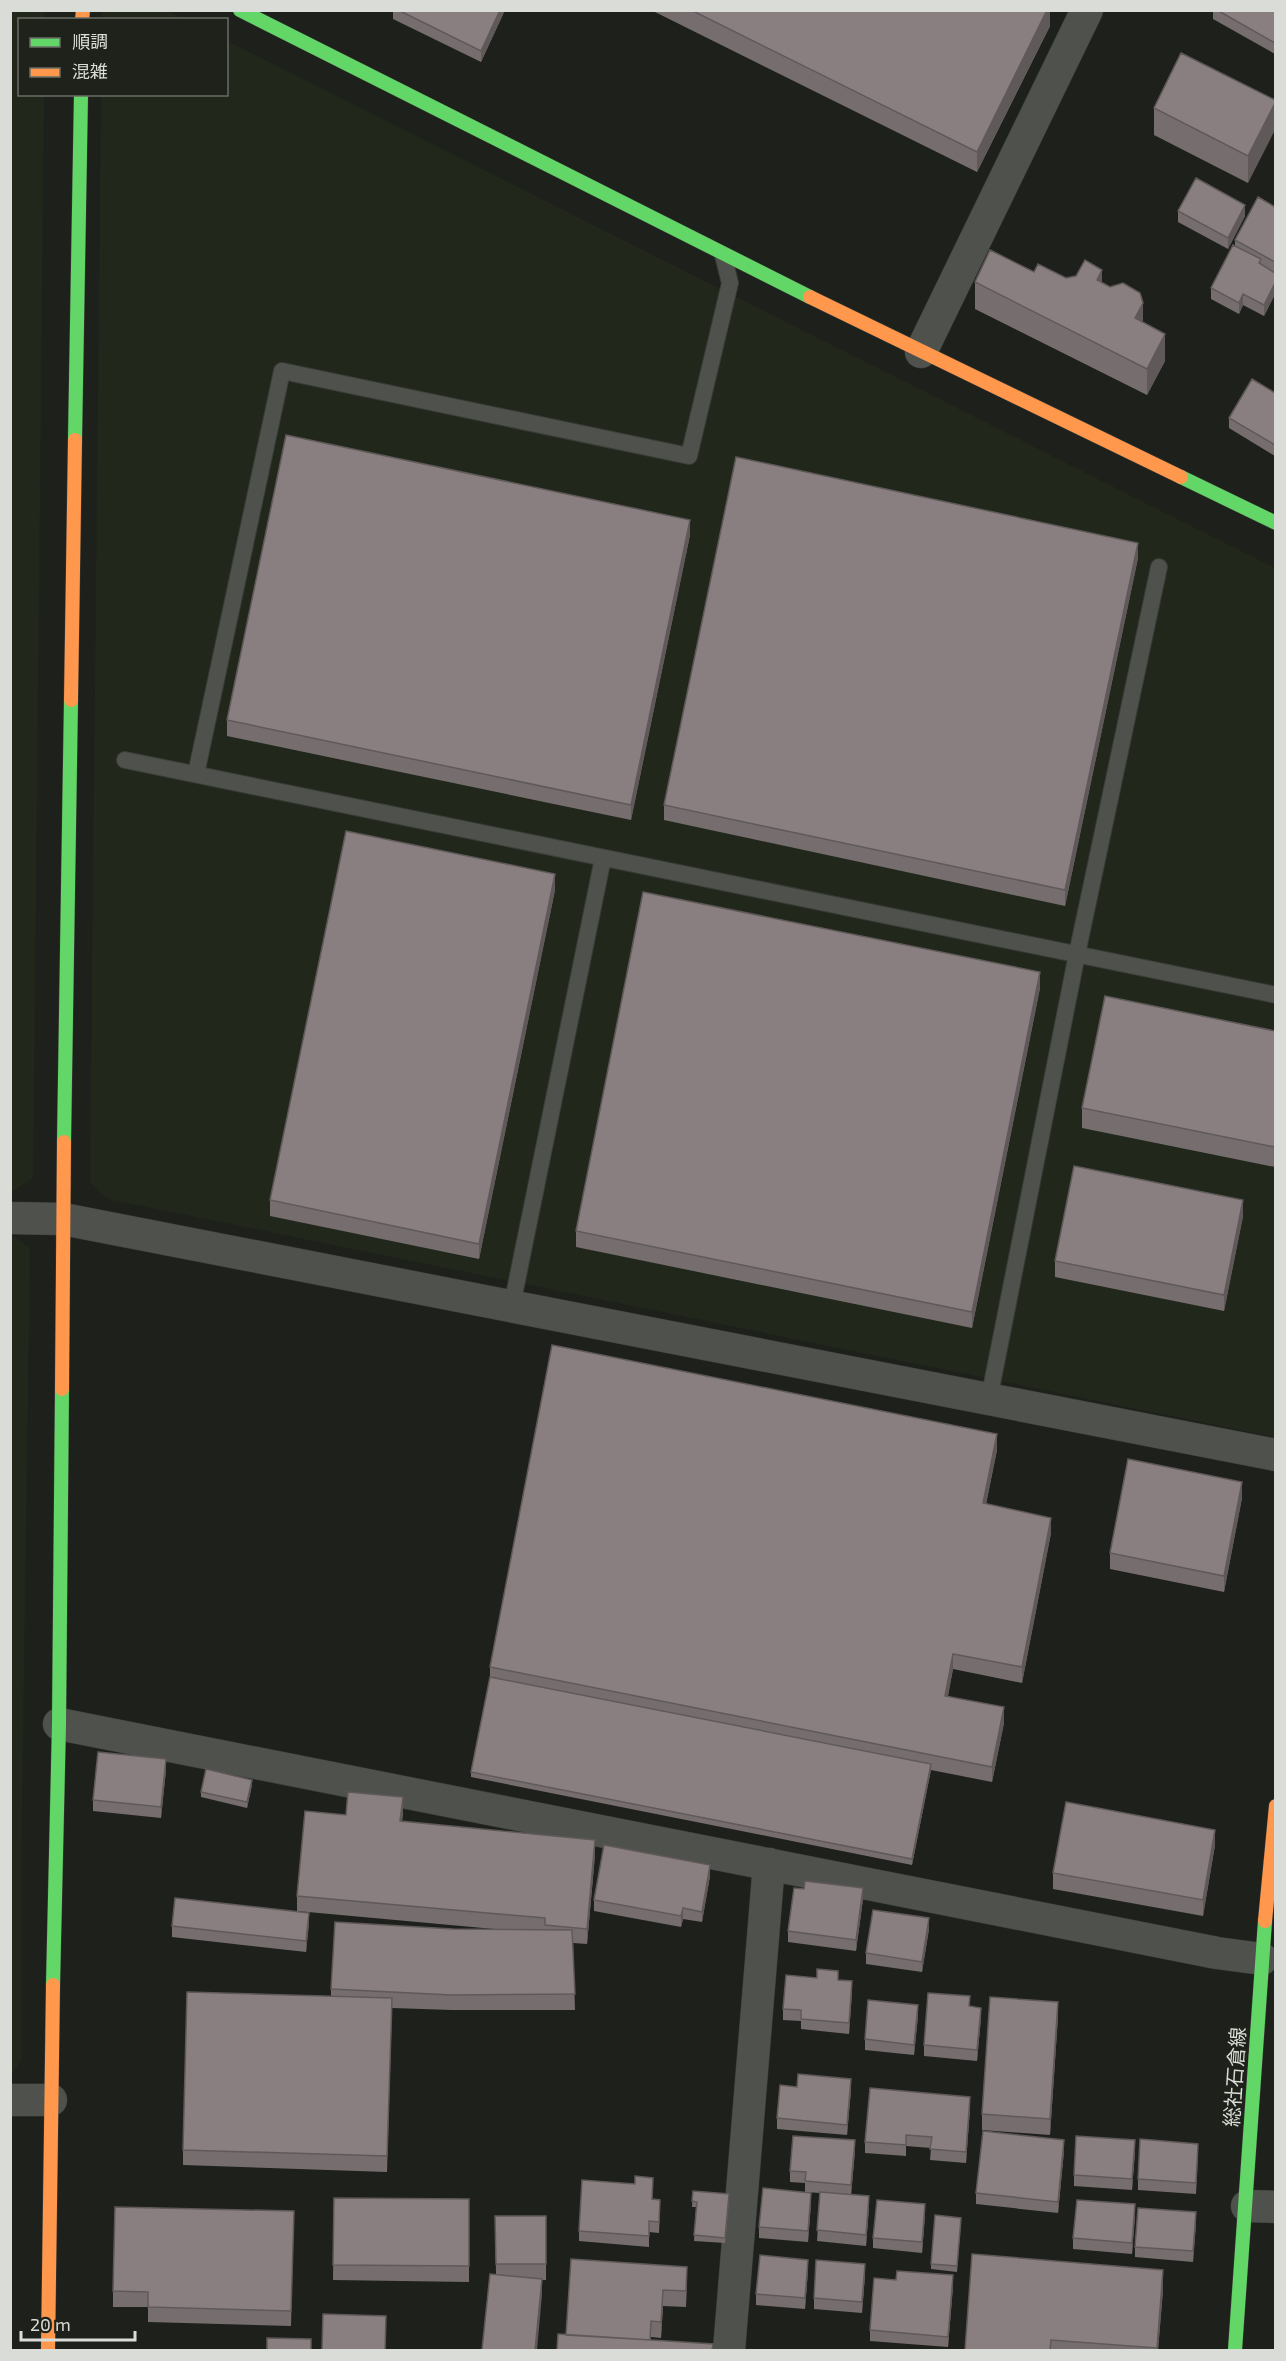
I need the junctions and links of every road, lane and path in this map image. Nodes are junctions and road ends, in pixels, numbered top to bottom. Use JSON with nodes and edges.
{"nodes":[{"id":1,"x":240,"y":10,"type":"edge"},
{"id":2,"x":1087,"y":10,"type":"edge"},
{"id":3,"x":81,"y":96,"type":"edge"},
{"id":4,"x":722,"y":254,"type":"junction"},
{"id":5,"x":921,"y":352,"type":"junction"},
{"id":6,"x":1275,"y":523,"type":"edge"},
{"id":7,"x":1159,"y":567,"type":"dead end"},
{"id":8,"x":125,"y":760,"type":"dead end"},
{"id":9,"x":196,"y":774,"type":"junction"},
{"id":10,"x":603,"y":858,"type":"junction"},
{"id":11,"x":1077,"y":954,"type":"junction"},
{"id":12,"x":1275,"y":995,"type":"edge"},
{"id":13,"x":10,"y":1218,"type":"edge"},
{"id":14,"x":63,"y":1219,"type":"junction"},
{"id":15,"x":512,"y":1305,"type":"junction"},
{"id":16,"x":989,"y":1399,"type":"junction"},
{"id":17,"x":1275,"y":1455,"type":"edge"},
{"id":18,"x":59,"y":1724,"type":"junction"},
{"id":19,"x":1275,"y":1806,"type":"edge"},
{"id":20,"x":769,"y":1864,"type":"junction"},
{"id":21,"x":1262,"y":1959,"type":"junction"},
{"id":22,"x":10,"y":2100,"type":"edge"},
{"id":23,"x":51,"y":2100,"type":"junction"},
{"id":24,"x":1261,"y":2207,"type":"edge"},
{"id":25,"x":48,"y":2350,"type":"edge"},
{"id":26,"x":729,"y":2350,"type":"edge"},
{"id":27,"x":1235,"y":2350,"type":"edge"}],
"edges":[{"from":1,"to":4,"type":"street"},
{"from":2,"to":5,"type":"street"},
{"from":3,"to":14,"type":"street"},
{"from":4,"to":5,"type":"street"},
{"from":4,"to":9,"type":"lane"},
{"from":5,"to":6,"type":"street"},
{"from":7,"to":11,"type":"lane"},
{"from":8,"to":9,"type":"lane"},
{"from":9,"to":10,"type":"lane"},
{"from":10,"to":11,"type":"lane"},
{"from":10,"to":15,"type":"lane"},
{"from":11,"to":12,"type":"lane"},
{"from":11,"to":16,"type":"lane"},
{"from":13,"to":14,"type":"street"},
{"from":14,"to":15,"type":"street"},
{"from":14,"to":18,"type":"street"},
{"from":15,"to":16,"type":"street"},
{"from":16,"to":17,"type":"street"},
{"from":18,"to":20,"type":"street"},
{"from":18,"to":23,"type":"street"},
{"from":19,"to":21,"type":"street","name":"総社石倉線"},
{"from":20,"to":21,"type":"street"},
{"from":20,"to":26,"type":"street"},
{"from":21,"to":24,"type":"street","name":"総社石倉線"},
{"from":22,"to":23,"type":"street"},
{"from":23,"to":25,"type":"street"},
{"from":24,"to":27,"type":"street","name":"総社石倉線"}]}
